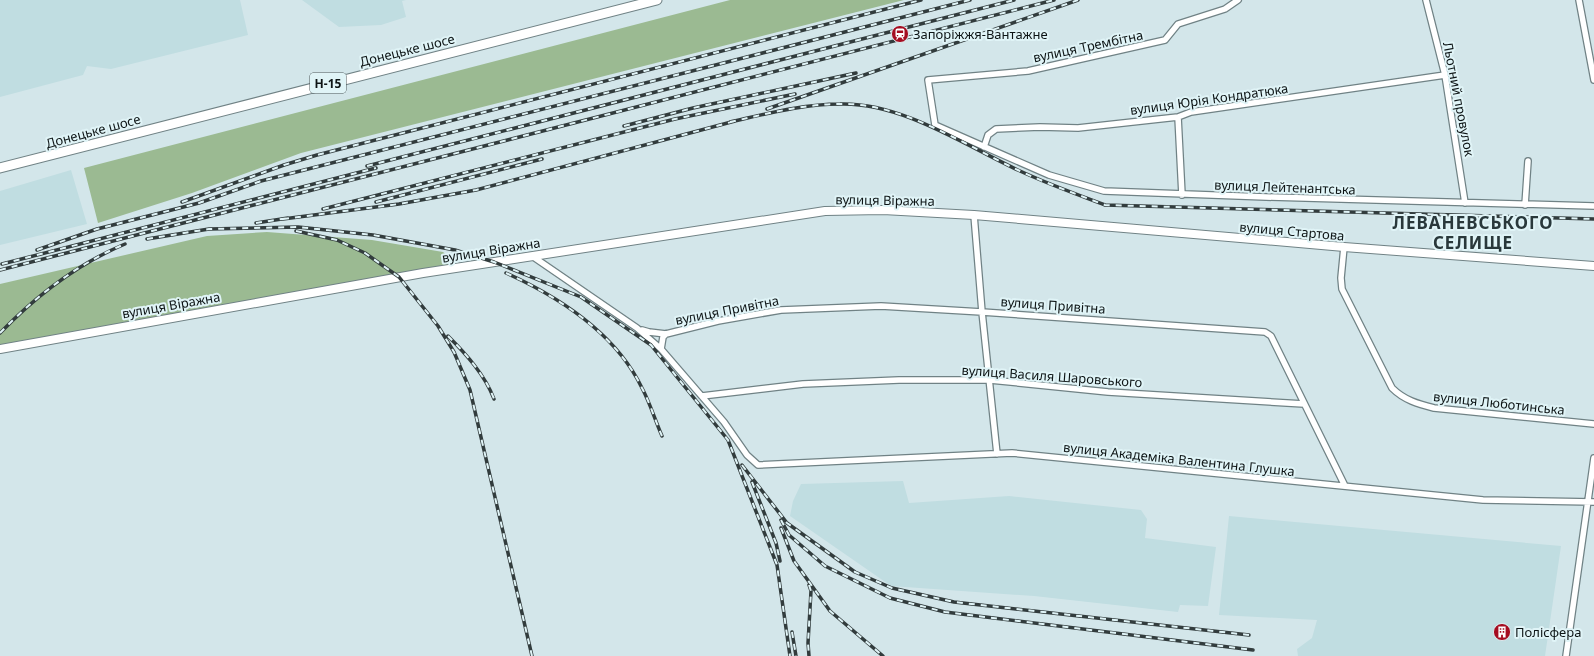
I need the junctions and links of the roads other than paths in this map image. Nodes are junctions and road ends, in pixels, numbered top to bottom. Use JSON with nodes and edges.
{"nodes":[{"id":1,"x":657,"y":0,"type":"edge"},
{"id":2,"x":1238,"y":0,"type":"edge"},
{"id":3,"x":1426,"y":0,"type":"edge"},
{"id":4,"x":1579,"y":0,"type":"edge"},
{"id":5,"x":1445,"y":75,"type":"junction"},
{"id":6,"x":928,"y":80,"type":"joint"},
{"id":7,"x":1594,"y":80,"type":"edge"},
{"id":8,"x":1178,"y":117,"type":"junction"},
{"id":9,"x":984,"y":147,"type":"junction"},
{"id":10,"x":1528,"y":161,"type":"dead end"},
{"id":11,"x":0,"y":168,"type":"edge"},
{"id":12,"x":1182,"y":194,"type":"junction"},
{"id":13,"x":1465,"y":203,"type":"junction"},
{"id":14,"x":1525,"y":205,"type":"junction"},
{"id":15,"x":1594,"y":206,"type":"edge"},
{"id":16,"x":974,"y":215,"type":"junction"},
{"id":17,"x":989,"y":216,"type":"joint"},
{"id":18,"x":1344,"y":247,"type":"junction"},
{"id":19,"x":532,"y":256,"type":"junction"},
{"id":20,"x":1594,"y":266,"type":"edge"},
{"id":21,"x":982,"y":312,"type":"junction"},
{"id":22,"x":637,"y":328,"type":"junction"},
{"id":23,"x":666,"y":334,"type":"junction"},
{"id":24,"x":0,"y":349,"type":"edge"},
{"id":25,"x":661,"y":349,"type":"junction"},
{"id":26,"x":990,"y":380,"type":"junction"},
{"id":27,"x":702,"y":396,"type":"junction"},
{"id":28,"x":1304,"y":404,"type":"junction"},
{"id":29,"x":1594,"y":424,"type":"edge"},
{"id":30,"x":997,"y":454,"type":"junction"},
{"id":31,"x":1594,"y":458,"type":"edge"},
{"id":32,"x":1345,"y":486,"type":"junction"},
{"id":33,"x":1594,"y":502,"type":"edge"},
{"id":34,"x":1587,"y":503,"type":"junction"},
{"id":35,"x":1566,"y":656,"type":"edge"}],
"edges":[{"from":1,"to":11,"type":"main road","name":"Донецьке шосе","number":"Н-15"},
{"from":2,"to":6,"type":"street","name":"вулиця Трембітна"},
{"from":3,"to":5,"type":"street","name":"Льотний провулок"},
{"from":4,"to":7,"type":"street"},
{"from":5,"to":8,"type":"street","name":"вулиця Юрія Кондратюка"},
{"from":5,"to":13,"type":"street","name":"Льотний провулок"},
{"from":6,"to":9,"type":"street","name":"вулиця Лейтенантська"},
{"from":8,"to":9,"type":"street","name":"вулиця Юрія Кондратюка"},
{"from":8,"to":12,"type":"street"},
{"from":9,"to":12,"type":"street","name":"вулиця Лейтенантська"},
{"from":10,"to":14,"type":"street"},
{"from":12,"to":13,"type":"street","name":"вулиця Лейтенантська"},
{"from":13,"to":14,"type":"street","name":"вулиця Лейтенантська"},
{"from":14,"to":15,"type":"street","name":"вулиця Лейтенантська"},
{"from":16,"to":17,"type":"main road","name":"вулиця Віражна"},
{"from":16,"to":19,"type":"main road","name":"вулиця Віражна"},
{"from":16,"to":21,"type":"street"},
{"from":17,"to":18,"type":"main road","name":"вулиця Стартова"},
{"from":18,"to":20,"type":"main road","name":"вулиця Стартова"},
{"from":18,"to":29,"type":"street","name":"вулиця Люботинська"},
{"from":19,"to":22,"type":"street"},
{"from":19,"to":24,"type":"main road","name":"вулиця Віражна"},
{"from":21,"to":23,"type":"street","name":"вулиця Привітна"},
{"from":21,"to":26,"type":"street"},
{"from":21,"to":28,"type":"street","name":"вулиця Привітна"},
{"from":22,"to":23,"type":"street"},
{"from":22,"to":25,"type":"street"},
{"from":23,"to":25,"type":"street"},
{"from":25,"to":27,"type":"street"},
{"from":26,"to":27,"type":"street","name":"вулиця Василя Шаровського"},
{"from":26,"to":28,"type":"street","name":"вулиця Василя Шаровського"},
{"from":26,"to":30,"type":"street"},
{"from":27,"to":30,"type":"street","name":"вулиця Академіка Валентина Глушка"},
{"from":28,"to":32,"type":"street","name":"вулиця Привітна"},
{"from":30,"to":32,"type":"street","name":"вулиця Академіка Валентина Глушка"},
{"from":31,"to":34,"type":"street"},
{"from":32,"to":34,"type":"street","name":"вулиця Академіка Валентина Глушка"},
{"from":33,"to":34,"type":"street","name":"вулиця Академіка Валентина Глушка"},
{"from":34,"to":35,"type":"street"}]}
